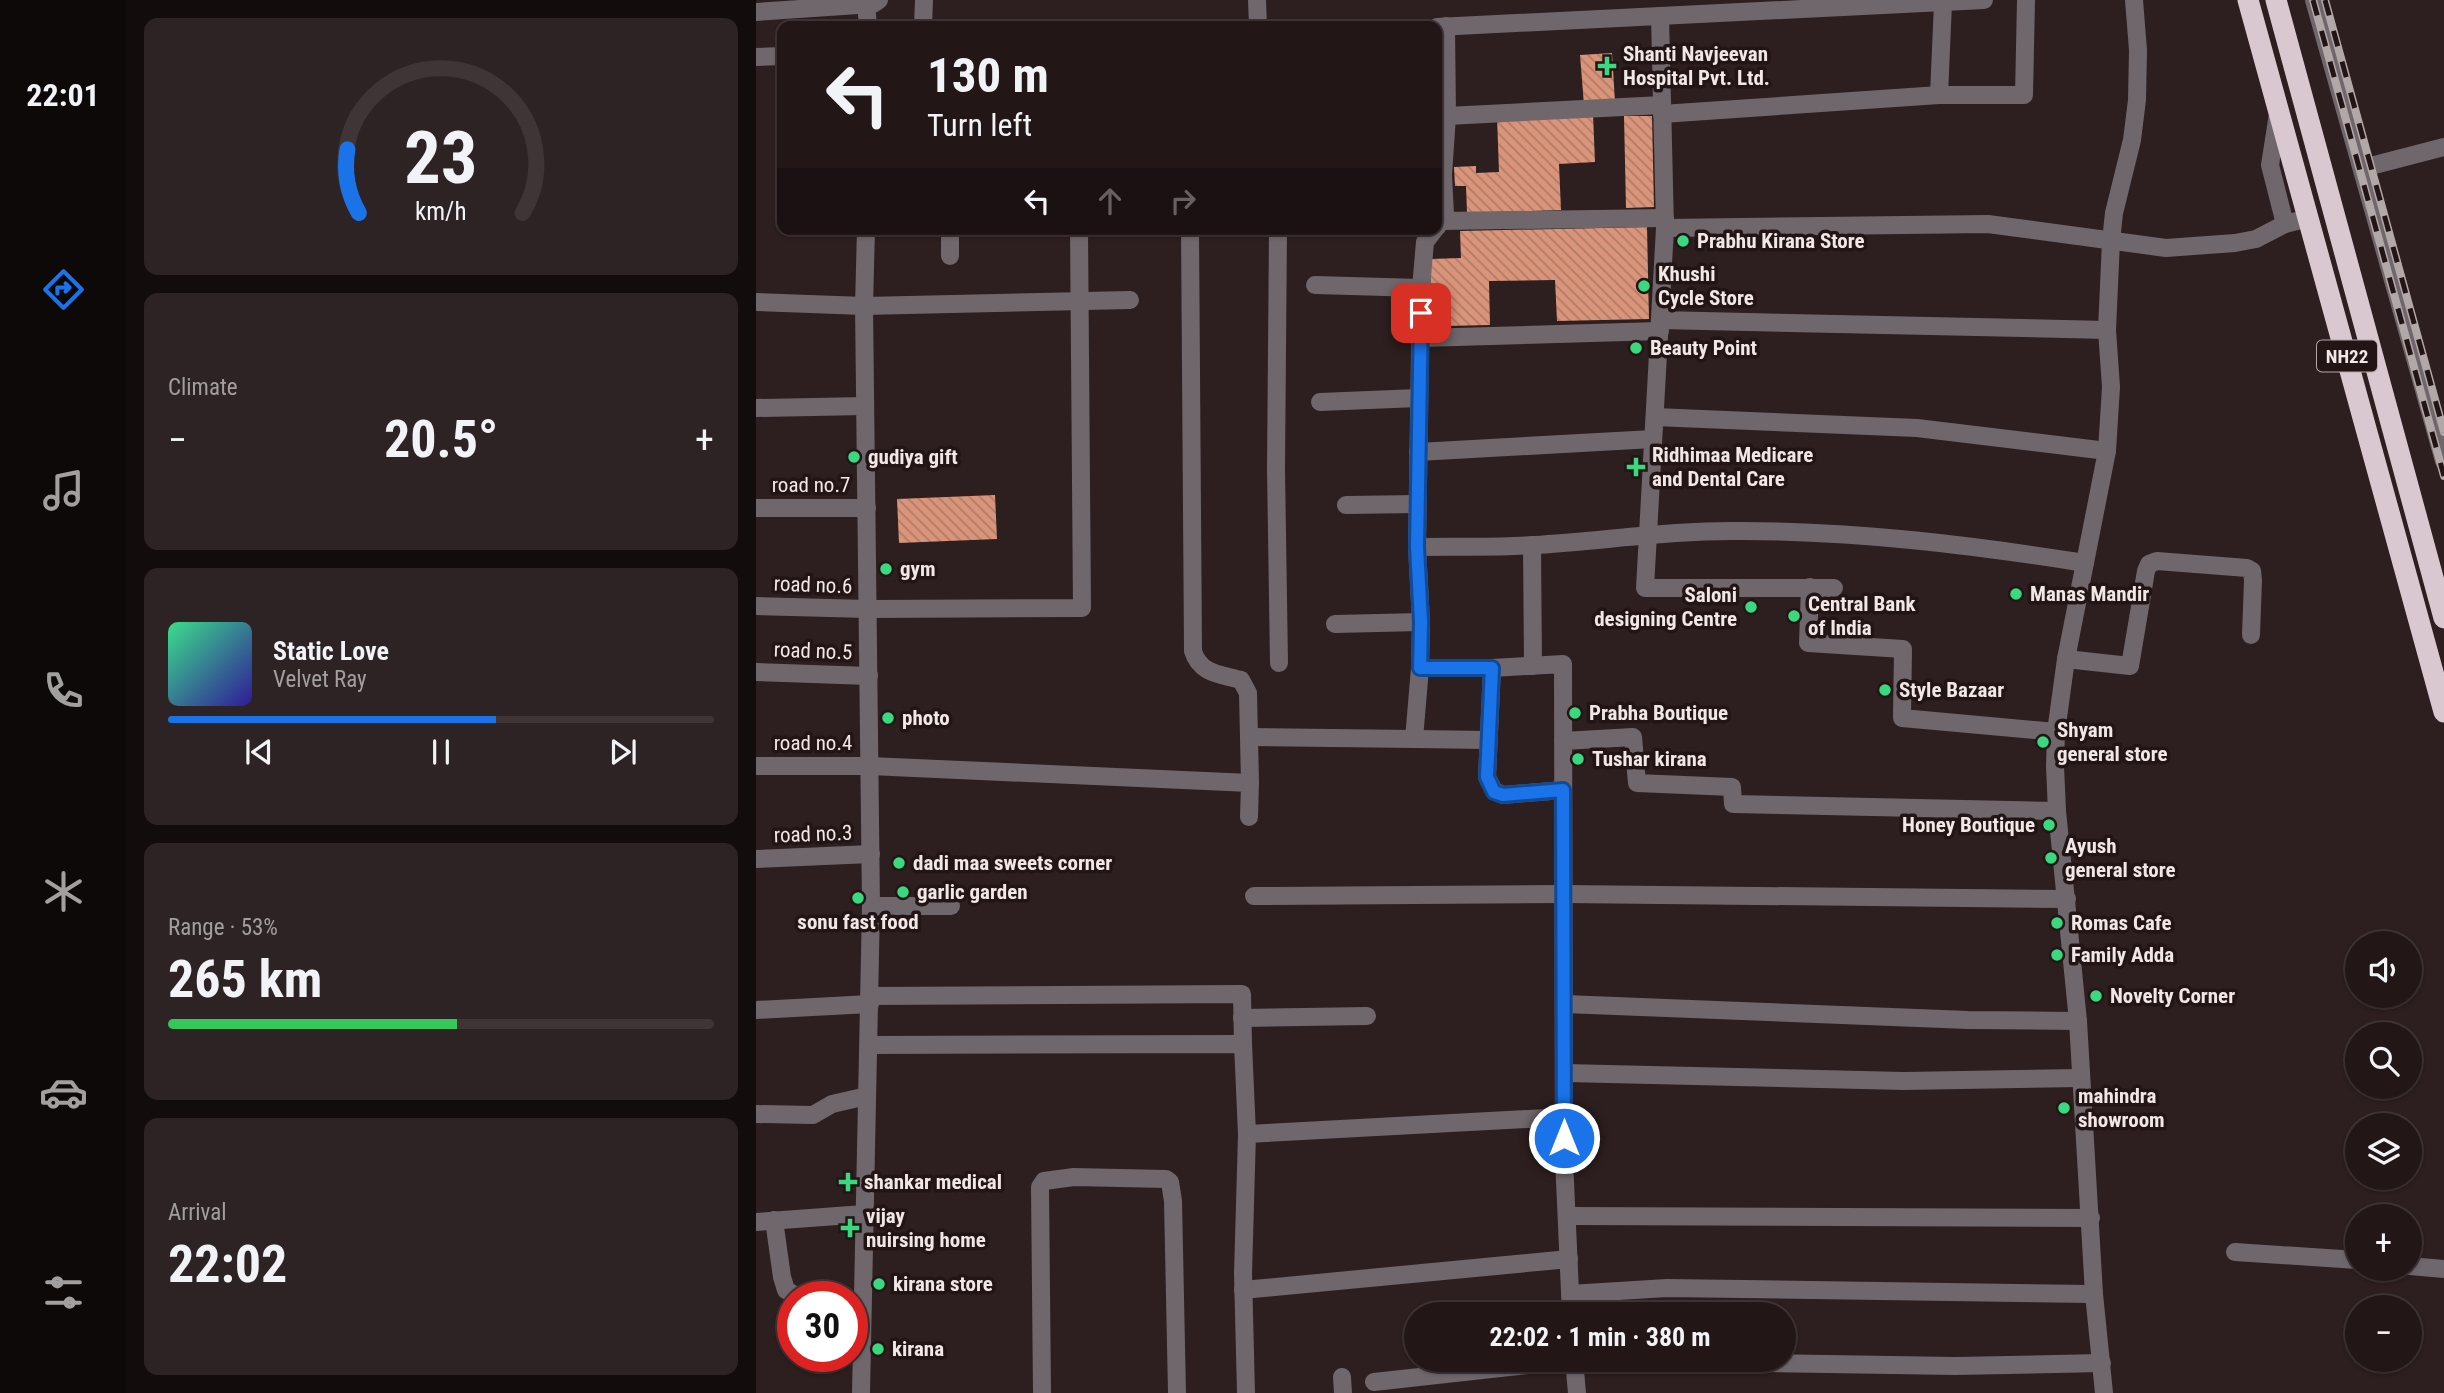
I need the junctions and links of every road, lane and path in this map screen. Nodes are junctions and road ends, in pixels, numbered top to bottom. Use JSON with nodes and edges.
{"nodes":[{"id":1,"x":924,"y":0,"type":"edge"},
{"id":2,"x":1258,"y":0,"type":"edge"},
{"id":3,"x":1974,"y":0,"type":"edge"},
{"id":4,"x":1984,"y":0,"type":"edge"},
{"id":5,"x":2026,"y":0,"type":"edge"},
{"id":6,"x":2134,"y":0,"type":"edge"},
{"id":7,"x":2248,"y":0,"type":"edge"},
{"id":8,"x":2276,"y":0,"type":"edge"},
{"id":9,"x":2314,"y":0,"type":"edge"},
{"id":10,"x":873,"y":2,"type":"edge"},
{"id":11,"x":1943,"y":3,"type":"junction"},
{"id":12,"x":1798,"y":5,"type":"edge"},
{"id":13,"x":1690,"y":7,"type":"edge"},
{"id":14,"x":756,"y":12,"type":"edge"},
{"id":15,"x":1660,"y":16,"type":"junction"},
{"id":16,"x":869,"y":21,"type":"edge"},
{"id":17,"x":923,"y":21,"type":"edge"},
{"id":18,"x":1258,"y":21,"type":"edge"},
{"id":19,"x":1442,"y":27,"type":"edge"},
{"id":20,"x":1442,"y":42,"type":"edge"},
{"id":21,"x":756,"y":44,"type":"edge"},
{"id":22,"x":777,"y":56,"type":"edge"},
{"id":23,"x":756,"y":57,"type":"edge"},
{"id":24,"x":1940,"y":95,"type":"junction"},
{"id":25,"x":2279,"y":108,"type":"junction"},
{"id":26,"x":1662,"y":110,"type":"junction"},
{"id":27,"x":1447,"y":116,"type":"junction"},
{"id":28,"x":2444,"y":147,"type":"edge"},
{"id":29,"x":1442,"y":158,"type":"edge"},
{"id":30,"x":2362,"y":168,"type":"junction"},
{"id":31,"x":1442,"y":191,"type":"edge"},
{"id":32,"x":2309,"y":218,"type":"junction"},
{"id":33,"x":1442,"y":219,"type":"edge"},
{"id":34,"x":1665,"y":223,"type":"junction"},
{"id":35,"x":2285,"y":224,"type":"junction"},
{"id":36,"x":1442,"y":226,"type":"edge"},
{"id":37,"x":866,"y":235,"type":"edge"},
{"id":38,"x":950,"y":235,"type":"edge"},
{"id":39,"x":1079,"y":235,"type":"edge"},
{"id":40,"x":1190,"y":235,"type":"edge"},
{"id":41,"x":1278,"y":235,"type":"edge"},
{"id":42,"x":1430,"y":235,"type":"edge"},
{"id":43,"x":2111,"y":241,"type":"junction"},
{"id":44,"x":950,"y":256,"type":"dead end"},
{"id":45,"x":1315,"y":285,"type":"dead end"},
{"id":46,"x":1421,"y":288,"type":"junction"},
{"id":47,"x":1130,"y":300,"type":"dead end"},
{"id":48,"x":756,"y":302,"type":"edge"},
{"id":49,"x":1079,"y":303,"type":"junction"},
{"id":50,"x":864,"y":306,"type":"junction"},
{"id":51,"x":1660,"y":325,"type":"junction"},
{"id":52,"x":2107,"y":330,"type":"junction"},
{"id":53,"x":1421,"y":338,"type":"junction"},
{"id":54,"x":1418,"y":398,"type":"junction"},
{"id":55,"x":1320,"y":401,"type":"dead end"},
{"id":56,"x":865,"y":406,"type":"junction"},
{"id":57,"x":756,"y":408,"type":"edge"},
{"id":58,"x":1655,"y":417,"type":"junction"},
{"id":59,"x":1653,"y":439,"type":"junction"},
{"id":60,"x":2107,"y":451,"type":"junction"},
{"id":61,"x":1418,"y":452,"type":"junction"},
{"id":62,"x":2444,"y":461,"type":"edge"},
{"id":63,"x":1417,"y":504,"type":"junction"},
{"id":64,"x":1346,"y":505,"type":"dead end"},
{"id":65,"x":756,"y":508,"type":"edge"},
{"id":66,"x":867,"y":508,"type":"junction"},
{"id":67,"x":1648,"y":535,"type":"junction"},
{"id":68,"x":1532,"y":545,"type":"junction"},
{"id":69,"x":1417,"y":547,"type":"junction"},
{"id":70,"x":2085,"y":563,"type":"junction"},
{"id":71,"x":1810,"y":587,"type":"junction"},
{"id":72,"x":1834,"y":588,"type":"dead end"},
{"id":73,"x":756,"y":606,"type":"edge"},
{"id":74,"x":868,"y":609,"type":"junction"},
{"id":75,"x":2444,"y":618,"type":"edge"},
{"id":76,"x":1421,"y":622,"type":"junction"},
{"id":77,"x":1335,"y":624,"type":"dead end"},
{"id":78,"x":2251,"y":635,"type":"dead end"},
{"id":79,"x":2066,"y":659,"type":"junction"},
{"id":80,"x":1279,"y":663,"type":"dead end"},
{"id":81,"x":1533,"y":666,"type":"junction"},
{"id":82,"x":1420,"y":668,"type":"junction"},
{"id":83,"x":1492,"y":668,"type":"junction"},
{"id":84,"x":756,"y":672,"type":"edge"},
{"id":85,"x":869,"y":676,"type":"junction"},
{"id":86,"x":2444,"y":712,"type":"edge"},
{"id":87,"x":2056,"y":732,"type":"junction"},
{"id":88,"x":1250,"y":737,"type":"junction"},
{"id":89,"x":1414,"y":739,"type":"junction"},
{"id":90,"x":1488,"y":740,"type":"junction"},
{"id":91,"x":1563,"y":741,"type":"junction"},
{"id":92,"x":756,"y":766,"type":"edge"},
{"id":93,"x":870,"y":766,"type":"junction"},
{"id":94,"x":1250,"y":783,"type":"junction"},
{"id":95,"x":1563,"y":790,"type":"junction"},
{"id":96,"x":2057,"y":811,"type":"junction"},
{"id":97,"x":1249,"y":817,"type":"dead end"},
{"id":98,"x":871,"y":855,"type":"junction"},
{"id":99,"x":756,"y":859,"type":"edge"},
{"id":100,"x":1565,"y":894,"type":"junction"},
{"id":101,"x":1254,"y":896,"type":"dead end"},
{"id":102,"x":2067,"y":899,"type":"junction"},
{"id":103,"x":871,"y":906,"type":"junction"},
{"id":104,"x":951,"y":906,"type":"dead end"},
{"id":105,"x":870,"y":1000,"type":"junction"},
{"id":106,"x":1565,"y":1004,"type":"junction"},
{"id":107,"x":756,"y":1010,"type":"edge"},
{"id":108,"x":1367,"y":1016,"type":"dead end"},
{"id":109,"x":1242,"y":1018,"type":"junction"},
{"id":110,"x":2078,"y":1021,"type":"junction"},
{"id":111,"x":1243,"y":1044,"type":"junction"},
{"id":112,"x":869,"y":1045,"type":"junction"},
{"id":113,"x":1564,"y":1073,"type":"junction"},
{"id":114,"x":2080,"y":1078,"type":"junction"},
{"id":115,"x":867,"y":1096,"type":"junction"},
{"id":116,"x":756,"y":1114,"type":"edge"},
{"id":117,"x":1564,"y":1117,"type":"junction"},
{"id":118,"x":1247,"y":1134,"type":"junction"},
{"id":119,"x":864,"y":1214,"type":"junction"},
{"id":120,"x":1567,"y":1216,"type":"junction"},
{"id":121,"x":2091,"y":1218,"type":"junction"},
{"id":122,"x":775,"y":1220,"type":"junction"},
{"id":123,"x":756,"y":1222,"type":"edge"},
{"id":124,"x":2235,"y":1252,"type":"dead end"},
{"id":125,"x":1569,"y":1259,"type":"junction"},
{"id":126,"x":2345,"y":1259,"type":"edge"},
{"id":127,"x":2422,"y":1267,"type":"edge"},
{"id":128,"x":2444,"y":1269,"type":"edge"},
{"id":129,"x":783,"y":1281,"type":"edge"},
{"id":130,"x":858,"y":1281,"type":"edge"},
{"id":131,"x":1243,"y":1290,"type":"junction"},
{"id":132,"x":1570,"y":1294,"type":"junction"},
{"id":133,"x":2094,"y":1294,"type":"junction"},
{"id":134,"x":1571,"y":1302,"type":"edge"},
{"id":135,"x":1796,"y":1363,"type":"edge"},
{"id":136,"x":2102,"y":1363,"type":"junction"},
{"id":137,"x":859,"y":1372,"type":"edge"},
{"id":138,"x":1465,"y":1372,"type":"edge"},
{"id":139,"x":1575,"y":1372,"type":"edge"},
{"id":140,"x":1374,"y":1382,"type":"dead end"},
{"id":141,"x":860,"y":1391,"type":"edge"},
{"id":142,"x":1042,"y":1393,"type":"edge"},
{"id":143,"x":1177,"y":1393,"type":"edge"},
{"id":144,"x":1247,"y":1393,"type":"edge"},
{"id":145,"x":1577,"y":1393,"type":"edge"},
{"id":146,"x":2104,"y":1393,"type":"edge"}],
"edges":[{"from":1,"to":17,"type":"street"},
{"from":2,"to":18,"type":"street"},
{"from":3,"to":4,"type":"street"},
{"from":3,"to":11,"type":"street"},
{"from":5,"to":24,"type":"street"},
{"from":6,"to":43,"type":"street"},
{"from":7,"to":25,"type":"highway","number":"NH22"},
{"from":8,"to":75,"type":"highway","number":"NH22"},
{"from":9,"to":30,"type":"street"},
{"from":10,"to":14,"type":"street"},
{"from":10,"to":16,"type":"street"},
{"from":11,"to":12,"type":"street"},
{"from":11,"to":24,"type":"street"},
{"from":12,"to":13,"type":"street"},
{"from":13,"to":15,"type":"street"},
{"from":15,"to":19,"type":"street"},
{"from":15,"to":26,"type":"street"},
{"from":20,"to":27,"type":"street"},
{"from":21,"to":23,"type":"street"},
{"from":22,"to":23,"type":"street"},
{"from":24,"to":26,"type":"street"},
{"from":25,"to":32,"type":"highway","number":"NH22"},
{"from":25,"to":35,"type":"street"},
{"from":26,"to":27,"type":"street"},
{"from":26,"to":34,"type":"street"},
{"from":27,"to":29,"type":"street"},
{"from":28,"to":30,"type":"street"},
{"from":30,"to":62,"type":"street"},
{"from":31,"to":33,"type":"street"},
{"from":32,"to":35,"type":"street"},
{"from":32,"to":86,"type":"highway","number":"NH22"},
{"from":34,"to":36,"type":"street"},
{"from":34,"to":43,"type":"street"},
{"from":34,"to":51,"type":"street"},
{"from":35,"to":43,"type":"street"},
{"from":37,"to":50,"type":"street"},
{"from":38,"to":44,"type":"street"},
{"from":39,"to":49,"type":"street"},
{"from":40,"to":88,"type":"street"},
{"from":41,"to":80,"type":"street"},
{"from":42,"to":46,"type":"street"},
{"from":43,"to":52,"type":"street"},
{"from":45,"to":46,"type":"street"},
{"from":46,"to":53,"type":"street"},
{"from":47,"to":49,"type":"street"},
{"from":48,"to":50,"type":"street"},
{"from":49,"to":50,"type":"street"},
{"from":49,"to":74,"type":"street","name":"road no.6"},
{"from":50,"to":56,"type":"street"},
{"from":51,"to":52,"type":"street"},
{"from":51,"to":53,"type":"street"},
{"from":51,"to":58,"type":"street"},
{"from":52,"to":60,"type":"street"},
{"from":53,"to":54,"type":"street"},
{"from":54,"to":55,"type":"street"},
{"from":54,"to":61,"type":"street"},
{"from":56,"to":57,"type":"street"},
{"from":56,"to":66,"type":"street"},
{"from":58,"to":59,"type":"street"},
{"from":58,"to":60,"type":"street"},
{"from":59,"to":61,"type":"street"},
{"from":59,"to":67,"type":"street"},
{"from":60,"to":70,"type":"street"},
{"from":61,"to":63,"type":"street"},
{"from":63,"to":64,"type":"street"},
{"from":63,"to":69,"type":"street"},
{"from":65,"to":66,"type":"street","name":"road no.7"},
{"from":66,"to":74,"type":"street"},
{"from":67,"to":68,"type":"street"},
{"from":67,"to":70,"type":"street"},
{"from":67,"to":71,"type":"street"},
{"from":68,"to":69,"type":"street"},
{"from":68,"to":81,"type":"street"},
{"from":69,"to":76,"type":"street"},
{"from":70,"to":79,"type":"street"},
{"from":71,"to":72,"type":"street"},
{"from":71,"to":87,"type":"street"},
{"from":73,"to":74,"type":"street","name":"road no.6"},
{"from":74,"to":85,"type":"street"},
{"from":76,"to":77,"type":"street"},
{"from":76,"to":82,"type":"street"},
{"from":78,"to":79,"type":"street"},
{"from":79,"to":87,"type":"street"},
{"from":81,"to":83,"type":"street"},
{"from":81,"to":91,"type":"street"},
{"from":82,"to":83,"type":"street"},
{"from":82,"to":89,"type":"street"},
{"from":83,"to":90,"type":"street"},
{"from":84,"to":85,"type":"street","name":"road no.5"},
{"from":85,"to":93,"type":"street"},
{"from":87,"to":96,"type":"street"},
{"from":88,"to":89,"type":"street"},
{"from":88,"to":94,"type":"street"},
{"from":89,"to":90,"type":"street"},
{"from":90,"to":95,"type":"street"},
{"from":91,"to":95,"type":"street"},
{"from":91,"to":96,"type":"street"},
{"from":92,"to":93,"type":"street","name":"road no.4"},
{"from":93,"to":94,"type":"street","name":"road no.4"},
{"from":93,"to":98,"type":"street"},
{"from":94,"to":97,"type":"street"},
{"from":95,"to":100,"type":"street"},
{"from":96,"to":102,"type":"street"},
{"from":98,"to":99,"type":"street","name":"road no.3"},
{"from":98,"to":103,"type":"street"},
{"from":100,"to":101,"type":"street"},
{"from":100,"to":102,"type":"street"},
{"from":100,"to":106,"type":"street"},
{"from":102,"to":110,"type":"street"},
{"from":103,"to":104,"type":"street"},
{"from":103,"to":105,"type":"street"},
{"from":105,"to":107,"type":"street"},
{"from":105,"to":109,"type":"street"},
{"from":105,"to":112,"type":"street"},
{"from":106,"to":110,"type":"street"},
{"from":106,"to":113,"type":"street"},
{"from":108,"to":109,"type":"street"},
{"from":109,"to":111,"type":"street"},
{"from":110,"to":114,"type":"street"},
{"from":111,"to":112,"type":"street"},
{"from":111,"to":118,"type":"street"},
{"from":112,"to":115,"type":"street"},
{"from":113,"to":114,"type":"street"},
{"from":113,"to":117,"type":"street"},
{"from":114,"to":121,"type":"street"},
{"from":115,"to":116,"type":"street"},
{"from":115,"to":119,"type":"street"},
{"from":117,"to":118,"type":"street"},
{"from":117,"to":120,"type":"street"},
{"from":118,"to":131,"type":"street"},
{"from":119,"to":122,"type":"street"},
{"from":119,"to":130,"type":"street"},
{"from":120,"to":121,"type":"street"},
{"from":120,"to":125,"type":"street"},
{"from":121,"to":133,"type":"street"},
{"from":122,"to":123,"type":"street"},
{"from":122,"to":129,"type":"street"},
{"from":124,"to":126,"type":"street"},
{"from":125,"to":131,"type":"street"},
{"from":125,"to":132,"type":"street"},
{"from":127,"to":128,"type":"street"},
{"from":131,"to":144,"type":"street"},
{"from":132,"to":133,"type":"street"},
{"from":132,"to":134,"type":"street"},
{"from":133,"to":136,"type":"street"},
{"from":135,"to":136,"type":"street"},
{"from":136,"to":146,"type":"street"},
{"from":137,"to":141,"type":"street"},
{"from":138,"to":140,"type":"street"},
{"from":139,"to":145,"type":"street"},
{"from":142,"to":143,"type":"street"}]}
